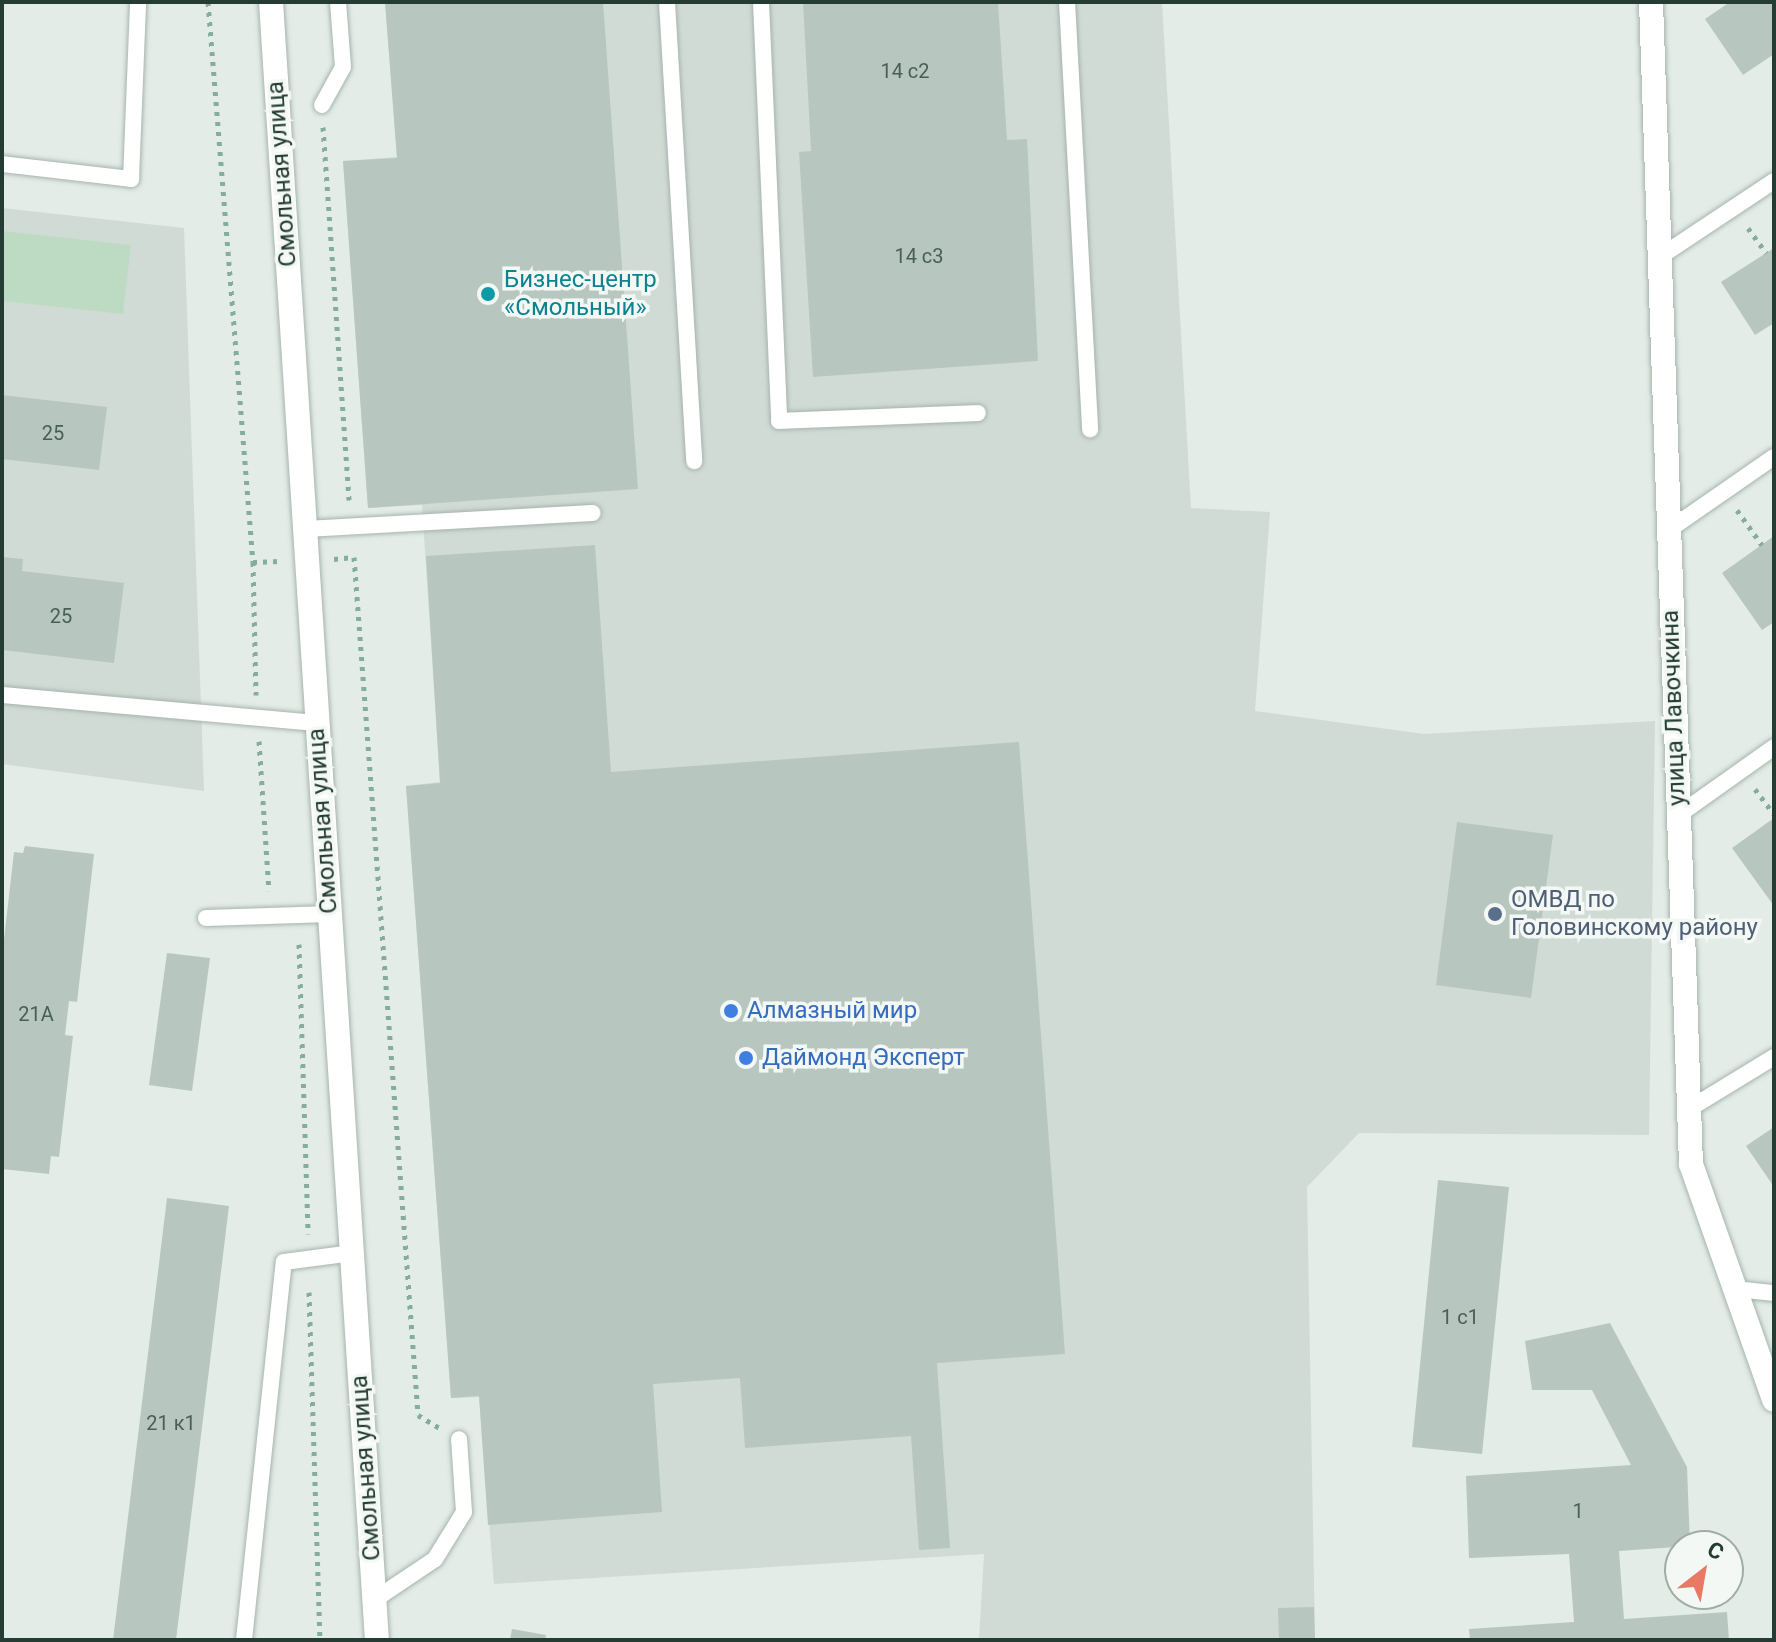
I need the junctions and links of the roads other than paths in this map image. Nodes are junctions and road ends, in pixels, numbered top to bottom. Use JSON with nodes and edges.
{"nodes":[{"id":1,"x":138,"y":2,"type":"edge"},
{"id":2,"x":271,"y":2,"type":"edge"},
{"id":3,"x":338,"y":2,"type":"edge"},
{"id":4,"x":667,"y":2,"type":"edge"},
{"id":5,"x":761,"y":2,"type":"edge"},
{"id":6,"x":1067,"y":2,"type":"edge"},
{"id":7,"x":1651,"y":2,"type":"edge"},
{"id":8,"x":322,"y":105,"type":"road end"},
{"id":9,"x":2,"y":164,"type":"edge"},
{"id":10,"x":1774,"y":181,"type":"edge"},
{"id":11,"x":1658,"y":258,"type":"junction"},
{"id":12,"x":978,"y":413,"type":"dead end"},
{"id":13,"x":1090,"y":429,"type":"dead end"},
{"id":14,"x":1774,"y":457,"type":"edge"},
{"id":15,"x":694,"y":461,"type":"dead end"},
{"id":16,"x":593,"y":513,"type":"dead end"},
{"id":17,"x":305,"y":529,"type":"junction"},
{"id":18,"x":1667,"y":531,"type":"junction"},
{"id":19,"x":2,"y":695,"type":"edge"},
{"id":20,"x":317,"y":723,"type":"junction"},
{"id":21,"x":1774,"y":747,"type":"edge"},
{"id":22,"x":1677,"y":816,"type":"junction"},
{"id":23,"x":330,"y":914,"type":"junction"},
{"id":24,"x":206,"y":918,"type":"dead end"},
{"id":25,"x":1774,"y":1057,"type":"edge"},
{"id":26,"x":1689,"y":1109,"type":"junction"},
{"id":27,"x":352,"y":1253,"type":"junction"},
{"id":28,"x":1735,"y":1289,"type":"junction"},
{"id":29,"x":1774,"y":1293,"type":"edge"},
{"id":30,"x":1774,"y":1400,"type":"edge"},
{"id":31,"x":459,"y":1439,"type":"road end"},
{"id":32,"x":374,"y":1600,"type":"junction"},
{"id":33,"x":244,"y":1640,"type":"edge"},
{"id":34,"x":377,"y":1640,"type":"edge"}],
"edges":[{"from":1,"to":9,"type":"lane"},
{"from":2,"to":17,"type":"street","name":"Смольная улица"},
{"from":3,"to":8,"type":"lane"},
{"from":4,"to":15,"type":"lane"},
{"from":5,"to":12,"type":"lane"},
{"from":6,"to":13,"type":"lane"},
{"from":7,"to":11,"type":"street","name":"улица Лавочкина"},
{"from":10,"to":11,"type":"lane"},
{"from":11,"to":18,"type":"street","name":"улица Лавочкина"},
{"from":14,"to":18,"type":"lane"},
{"from":16,"to":17,"type":"lane"},
{"from":17,"to":20,"type":"street","name":"Смольная улица"},
{"from":18,"to":22,"type":"street","name":"улица Лавочкина"},
{"from":19,"to":20,"type":"lane"},
{"from":20,"to":23,"type":"street","name":"Смольная улица"},
{"from":21,"to":22,"type":"lane"},
{"from":22,"to":26,"type":"street","name":"улица Лавочкина"},
{"from":23,"to":24,"type":"lane"},
{"from":23,"to":27,"type":"street","name":"Смольная улица"},
{"from":25,"to":26,"type":"lane"},
{"from":26,"to":28,"type":"street","name":"улица Лавочкина"},
{"from":27,"to":32,"type":"street","name":"Смольная улица"},
{"from":27,"to":33,"type":"lane"},
{"from":28,"to":29,"type":"lane"},
{"from":28,"to":30,"type":"street","name":"улица Лавочкина"},
{"from":31,"to":32,"type":"lane"},
{"from":32,"to":34,"type":"street","name":"Смольная улица"}]}
